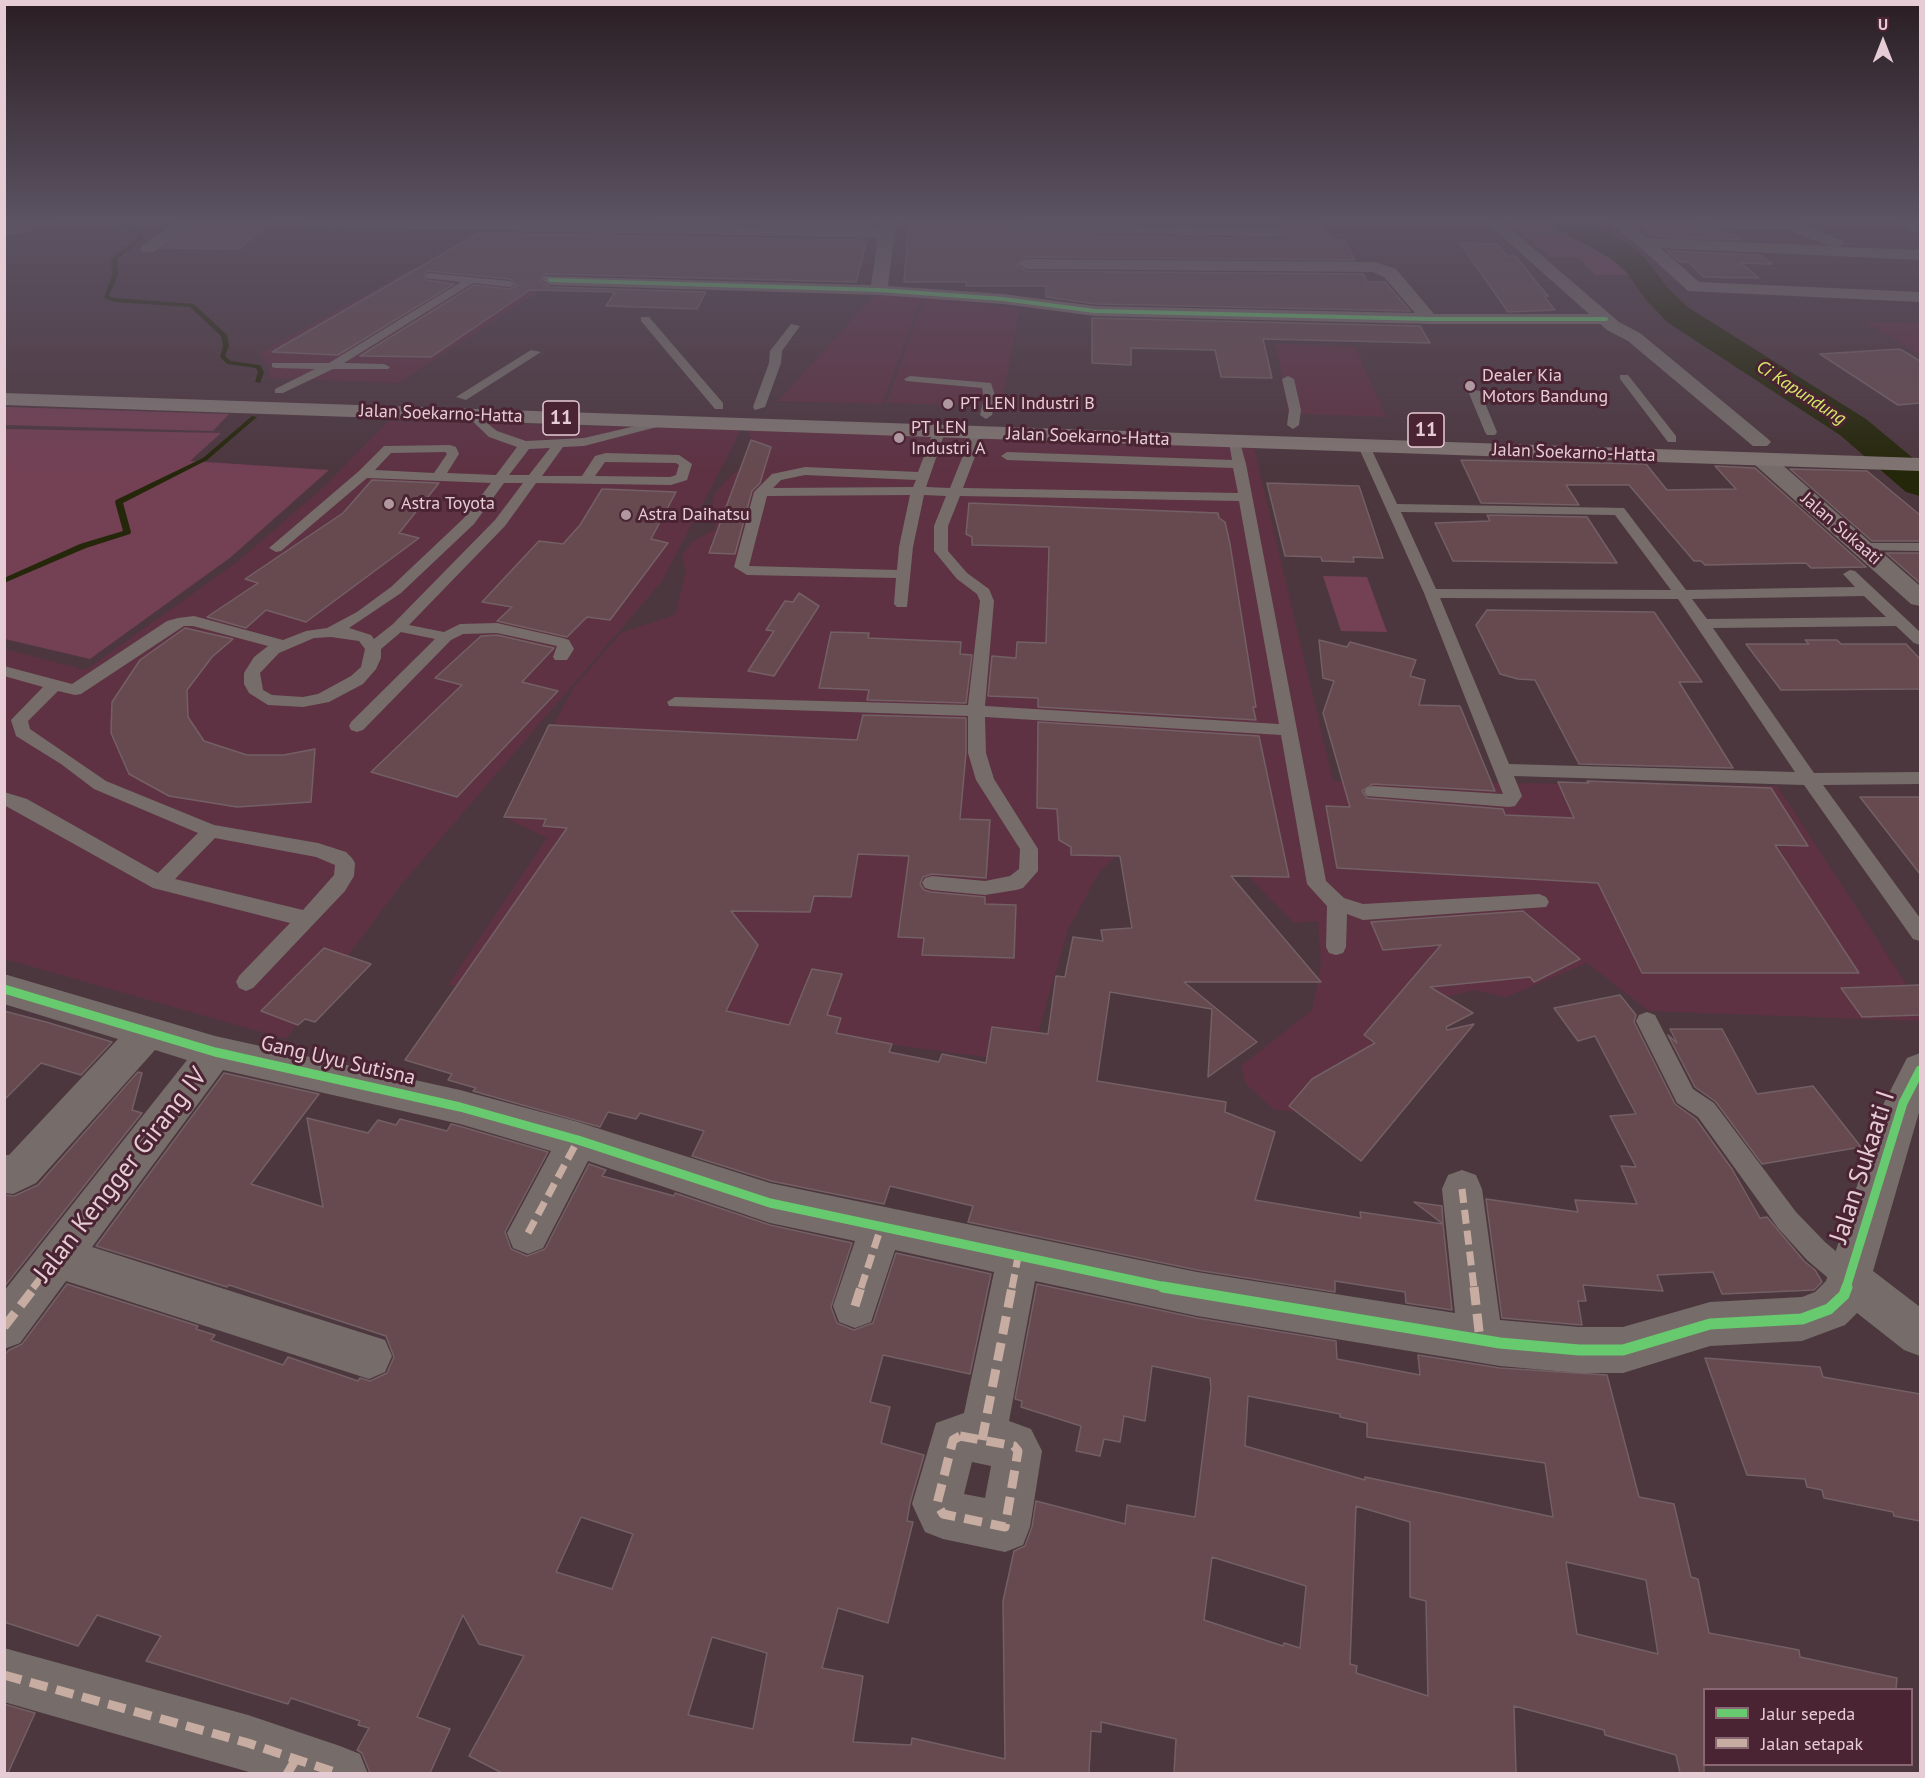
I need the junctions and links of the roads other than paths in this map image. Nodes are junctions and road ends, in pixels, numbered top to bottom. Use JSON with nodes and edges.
{"nodes":[{"id":1,"x":430,"y":305,"type":"edge"},
{"id":2,"x":1041,"y":305,"type":"edge"},
{"id":3,"x":1417,"y":305,"type":"edge"},
{"id":4,"x":1589,"y":305,"type":"edge"},
{"id":5,"x":645,"y":319,"type":"dead end"},
{"id":6,"x":1429,"y":319,"type":"junction"},
{"id":7,"x":1610,"y":323,"type":"junction"},
{"id":8,"x":795,"y":326,"type":"dead end"},
{"id":9,"x":535,"y":352,"type":"dead end"},
{"id":10,"x":276,"y":365,"type":"dead end"},
{"id":11,"x":333,"y":365,"type":"junction"},
{"id":12,"x":384,"y":367,"type":"dead end"},
{"id":13,"x":1624,"y":377,"type":"dead end"},
{"id":14,"x":910,"y":379,"type":"dead end"},
{"id":15,"x":1288,"y":379,"type":"dead end"},
{"id":16,"x":4,"y":382,"type":"edge"},
{"id":17,"x":279,"y":391,"type":"junction"},
{"id":18,"x":1474,"y":391,"type":"dead end"},
{"id":19,"x":4,"y":399,"type":"edge"},
{"id":20,"x":466,"y":406,"type":"junction"},
{"id":21,"x":719,"y":406,"type":"junction"},
{"id":22,"x":759,"y":407,"type":"junction"},
{"id":23,"x":670,"y":422,"type":"junction"},
{"id":24,"x":982,"y":424,"type":"junction"},
{"id":25,"x":1293,"y":426,"type":"junction"},
{"id":26,"x":1117,"y":429,"type":"junction"},
{"id":27,"x":939,"y":432,"type":"junction"},
{"id":28,"x":1491,"y":432,"type":"junction"},
{"id":29,"x":1672,"y":439,"type":"junction"},
{"id":30,"x":1736,"y":441,"type":"junction"},
{"id":31,"x":1235,"y":442,"type":"junction"},
{"id":32,"x":525,"y":445,"type":"junction"},
{"id":33,"x":558,"y":445,"type":"junction"},
{"id":34,"x":1364,"y":446,"type":"junction"},
{"id":35,"x":1920,"y":447,"type":"edge"},
{"id":36,"x":1761,"y":450,"type":"junction"},
{"id":37,"x":1793,"y":451,"type":"junction"},
{"id":38,"x":1007,"y":456,"type":"dead end"},
{"id":39,"x":1240,"y":464,"type":"junction"},
{"id":40,"x":1920,"y":465,"type":"edge"},
{"id":41,"x":364,"y":474,"type":"junction"},
{"id":42,"x":923,"y":476,"type":"junction"},
{"id":43,"x":438,"y":477,"type":"junction"},
{"id":44,"x":501,"y":479,"type":"junction"},
{"id":45,"x":534,"y":479,"type":"junction"},
{"id":46,"x":586,"y":480,"type":"junction"},
{"id":47,"x":918,"y":491,"type":"junction"},
{"id":48,"x":954,"y":491,"type":"junction"},
{"id":49,"x":760,"y":492,"type":"junction"},
{"id":50,"x":1246,"y":497,"type":"junction"},
{"id":51,"x":1392,"y":508,"type":"junction"},
{"id":52,"x":1862,"y":547,"type":"junction"},
{"id":53,"x":1920,"y":547,"type":"edge"},
{"id":54,"x":276,"y":548,"type":"dead end"},
{"id":55,"x":903,"y":574,"type":"junction"},
{"id":56,"x":1850,"y":574,"type":"dead end"},
{"id":57,"x":407,"y":580,"type":"junction"},
{"id":58,"x":438,"y":585,"type":"junction"},
{"id":59,"x":1867,"y":591,"type":"junction"},
{"id":60,"x":1431,"y":593,"type":"junction"},
{"id":61,"x":1682,"y":595,"type":"junction"},
{"id":62,"x":1920,"y":599,"type":"edge"},
{"id":63,"x":902,"y":604,"type":"dead end"},
{"id":64,"x":1899,"y":621,"type":"junction"},
{"id":65,"x":1704,"y":624,"type":"junction"},
{"id":66,"x":398,"y":627,"type":"junction"},
{"id":67,"x":331,"y":632,"type":"junction"},
{"id":68,"x":446,"y":637,"type":"junction"},
{"id":69,"x":1920,"y":640,"type":"edge"},
{"id":70,"x":282,"y":645,"type":"junction"},
{"id":71,"x":373,"y":648,"type":"junction"},
{"id":72,"x":561,"y":657,"type":"dead end"},
{"id":73,"x":4,"y":671,"type":"edge"},
{"id":74,"x":54,"y":686,"type":"junction"},
{"id":75,"x":675,"y":702,"type":"dead end"},
{"id":76,"x":976,"y":711,"type":"junction"},
{"id":77,"x":357,"y":726,"type":"dead end"},
{"id":78,"x":1290,"y":730,"type":"junction"},
{"id":79,"x":1502,"y":770,"type":"junction"},
{"id":80,"x":1920,"y":778,"type":"edge"},
{"id":81,"x":1809,"y":780,"type":"junction"},
{"id":82,"x":1373,"y":792,"type":"dead end"},
{"id":83,"x":13,"y":801,"type":"edge"},
{"id":84,"x":4,"y":817,"type":"edge"},
{"id":85,"x":211,"y":831,"type":"junction"},
{"id":86,"x":160,"y":883,"type":"junction"},
{"id":87,"x":932,"y":883,"type":"dead end"},
{"id":88,"x":1539,"y":902,"type":"dead end"},
{"id":89,"x":1337,"y":903,"type":"junction"},
{"id":90,"x":307,"y":919,"type":"junction"},
{"id":91,"x":1920,"y":933,"type":"edge"},
{"id":92,"x":1336,"y":947,"type":"dead end"},
{"id":93,"x":246,"y":982,"type":"dead end"},
{"id":94,"x":4,"y":989,"type":"edge"},
{"id":95,"x":1647,"y":1021,"type":"dead end"},
{"id":96,"x":147,"y":1033,"type":"junction"},
{"id":97,"x":215,"y":1052,"type":"junction"},
{"id":98,"x":1920,"y":1070,"type":"edge"},
{"id":99,"x":578,"y":1140,"type":"junction"},
{"id":100,"x":4,"y":1174,"type":"edge"},
{"id":101,"x":1462,"y":1189,"type":"dead end"},
{"id":102,"x":880,"y":1227,"type":"junction"},
{"id":103,"x":528,"y":1233,"type":"dead end"},
{"id":104,"x":57,"y":1257,"type":"junction"},
{"id":105,"x":1018,"y":1257,"type":"junction"},
{"id":106,"x":1850,"y":1280,"type":"junction"},
{"id":107,"x":855,"y":1306,"type":"dead end"},
{"id":108,"x":4,"y":1327,"type":"edge"},
{"id":109,"x":1920,"y":1334,"type":"edge"},
{"id":110,"x":1480,"y":1340,"type":"junction"},
{"id":111,"x":369,"y":1356,"type":"dead end"},
{"id":112,"x":982,"y":1440,"type":"dead end"},
{"id":113,"x":4,"y":1675,"type":"edge"},
{"id":114,"x":308,"y":1769,"type":"edge"}],
"edges":[{"from":1,"to":11,"type":"lane"},
{"from":2,"to":6,"type":"street"},
{"from":3,"to":6,"type":"street"},
{"from":4,"to":7,"type":"street"},
{"from":5,"to":21,"type":"lane"},
{"from":6,"to":7,"type":"street"},
{"from":7,"to":30,"type":"street"},
{"from":7,"to":36,"type":"street","name":"Jalan Sukaati"},
{"from":8,"to":22,"type":"lane"},
{"from":9,"to":20,"type":"lane"},
{"from":10,"to":11,"type":"lane"},
{"from":11,"to":12,"type":"lane"},
{"from":11,"to":17,"type":"lane"},
{"from":13,"to":29,"type":"lane"},
{"from":14,"to":24,"type":"lane"},
{"from":15,"to":25,"type":"lane"},
{"from":16,"to":17,"type":"highway","name":"Jalan Soekarno-Hatta","number":"11"},
{"from":17,"to":20,"type":"highway","name":"Jalan Soekarno-Hatta","number":"11"},
{"from":18,"to":28,"type":"lane"},
{"from":19,"to":20,"type":"highway","name":"Jalan Soekarno-Hatta","number":"11"},
{"from":20,"to":21,"type":"highway","name":"Jalan Soekarno-Hatta","number":"11"},
{"from":20,"to":23,"type":"highway","name":"Jalan Soekarno-Hatta","number":"11"},
{"from":20,"to":32,"type":"lane"},
{"from":21,"to":22,"type":"highway","name":"Jalan Soekarno-Hatta","number":"11"},
{"from":22,"to":24,"type":"highway","name":"Jalan Soekarno-Hatta","number":"11"},
{"from":23,"to":27,"type":"highway","name":"Jalan Soekarno-Hatta","number":"11"},
{"from":23,"to":33,"type":"lane"},
{"from":24,"to":26,"type":"highway","name":"Jalan Soekarno-Hatta","number":"11"},
{"from":24,"to":27,"type":"highway","name":"Jalan Soekarno-Hatta","number":"11"},
{"from":24,"to":48,"type":"lane"},
{"from":25,"to":26,"type":"highway","name":"Jalan Soekarno-Hatta","number":"11"},
{"from":25,"to":28,"type":"highway","name":"Jalan Soekarno-Hatta","number":"11"},
{"from":26,"to":31,"type":"highway","name":"Jalan Soekarno-Hatta","number":"11"},
{"from":27,"to":42,"type":"lane"},
{"from":28,"to":29,"type":"highway","name":"Jalan Soekarno-Hatta","number":"11"},
{"from":29,"to":30,"type":"highway","name":"Jalan Soekarno-Hatta","number":"11"},
{"from":30,"to":36,"type":"highway","name":"Jalan Soekarno-Hatta","number":"11"},
{"from":31,"to":34,"type":"highway","name":"Jalan Soekarno-Hatta","number":"11"},
{"from":31,"to":39,"type":"lane"},
{"from":32,"to":33,"type":"lane"},
{"from":32,"to":44,"type":"lane"},
{"from":33,"to":45,"type":"lane"},
{"from":34,"to":36,"type":"highway","name":"Jalan Soekarno-Hatta","number":"11"},
{"from":34,"to":51,"type":"lane"},
{"from":35,"to":37,"type":"highway","name":"Jalan Soekarno-Hatta","number":"11"},
{"from":36,"to":37,"type":"highway","name":"Jalan Soekarno-Hatta","number":"11"},
{"from":36,"to":52,"type":"street","name":"Jalan Sukaati"},
{"from":37,"to":40,"type":"highway","name":"Jalan Soekarno-Hatta","number":"11"},
{"from":38,"to":39,"type":"lane"},
{"from":39,"to":50,"type":"lane"},
{"from":41,"to":43,"type":"lane"},
{"from":41,"to":43,"type":"lane"},
{"from":41,"to":54,"type":"lane"},
{"from":42,"to":47,"type":"lane"},
{"from":42,"to":49,"type":"lane"},
{"from":43,"to":44,"type":"lane"},
{"from":44,"to":45,"type":"lane"},
{"from":44,"to":57,"type":"lane"},
{"from":45,"to":46,"type":"lane"},
{"from":45,"to":58,"type":"lane"},
{"from":46,"to":46,"type":"lane"},
{"from":47,"to":48,"type":"lane"},
{"from":47,"to":49,"type":"lane"},
{"from":47,"to":55,"type":"lane"},
{"from":48,"to":50,"type":"lane"},
{"from":48,"to":76,"type":"lane"},
{"from":49,"to":55,"type":"lane"},
{"from":50,"to":78,"type":"lane"},
{"from":51,"to":60,"type":"lane"},
{"from":51,"to":61,"type":"lane"},
{"from":52,"to":53,"type":"lane"},
{"from":52,"to":62,"type":"street","name":"Jalan Sukaati"},
{"from":55,"to":63,"type":"lane"},
{"from":56,"to":59,"type":"lane"},
{"from":57,"to":58,"type":"lane"},
{"from":57,"to":67,"type":"lane"},
{"from":58,"to":66,"type":"lane"},
{"from":59,"to":61,"type":"lane"},
{"from":59,"to":64,"type":"lane"},
{"from":60,"to":61,"type":"lane"},
{"from":60,"to":79,"type":"lane"},
{"from":61,"to":65,"type":"lane"},
{"from":64,"to":65,"type":"lane"},
{"from":64,"to":69,"type":"lane"},
{"from":65,"to":81,"type":"lane"},
{"from":66,"to":68,"type":"lane"},
{"from":66,"to":71,"type":"lane"},
{"from":67,"to":70,"type":"lane"},
{"from":67,"to":71,"type":"lane"},
{"from":68,"to":72,"type":"lane"},
{"from":68,"to":77,"type":"lane"},
{"from":70,"to":71,"type":"lane"},
{"from":70,"to":74,"type":"lane"},
{"from":73,"to":74,"type":"lane"},
{"from":74,"to":85,"type":"lane"},
{"from":75,"to":76,"type":"lane"},
{"from":76,"to":78,"type":"lane"},
{"from":76,"to":87,"type":"lane"},
{"from":78,"to":89,"type":"lane"},
{"from":79,"to":81,"type":"lane"},
{"from":79,"to":82,"type":"lane"},
{"from":80,"to":81,"type":"lane"},
{"from":81,"to":91,"type":"lane"},
{"from":83,"to":84,"type":"lane"},
{"from":83,"to":86,"type":"lane"},
{"from":85,"to":86,"type":"lane"},
{"from":85,"to":90,"type":"lane"},
{"from":86,"to":90,"type":"lane"},
{"from":88,"to":89,"type":"lane"},
{"from":89,"to":92,"type":"lane"},
{"from":90,"to":93,"type":"lane"},
{"from":94,"to":96,"type":"street","name":"Gang Uyu Sutisna"},
{"from":95,"to":106,"type":"lane"},
{"from":96,"to":97,"type":"street","name":"Gang Uyu Sutisna"},
{"from":96,"to":100,"type":"street"},
{"from":97,"to":99,"type":"street","name":"Gang Uyu Sutisna"},
{"from":97,"to":104,"type":"street","name":"Jalan Kengger Girang IV"},
{"from":98,"to":106,"type":"street","name":"Jalan Sukaati I"},
{"from":99,"to":102,"type":"street","name":"Gang Uyu Sutisna"},
{"from":99,"to":103,"type":"street"},
{"from":101,"to":110,"type":"street"},
{"from":102,"to":105,"type":"street","name":"Gang Uyu Sutisna"},
{"from":102,"to":107,"type":"street"},
{"from":104,"to":108,"type":"street","name":"Jalan Kengger Girang IV"},
{"from":104,"to":111,"type":"street"},
{"from":105,"to":110,"type":"street","name":"Gang Uyu Sutisna"},
{"from":105,"to":112,"type":"street"},
{"from":106,"to":109,"type":"street"},
{"from":106,"to":110,"type":"street","name":"Jalan Sukaati I"},
{"from":113,"to":114,"type":"street"}]}
